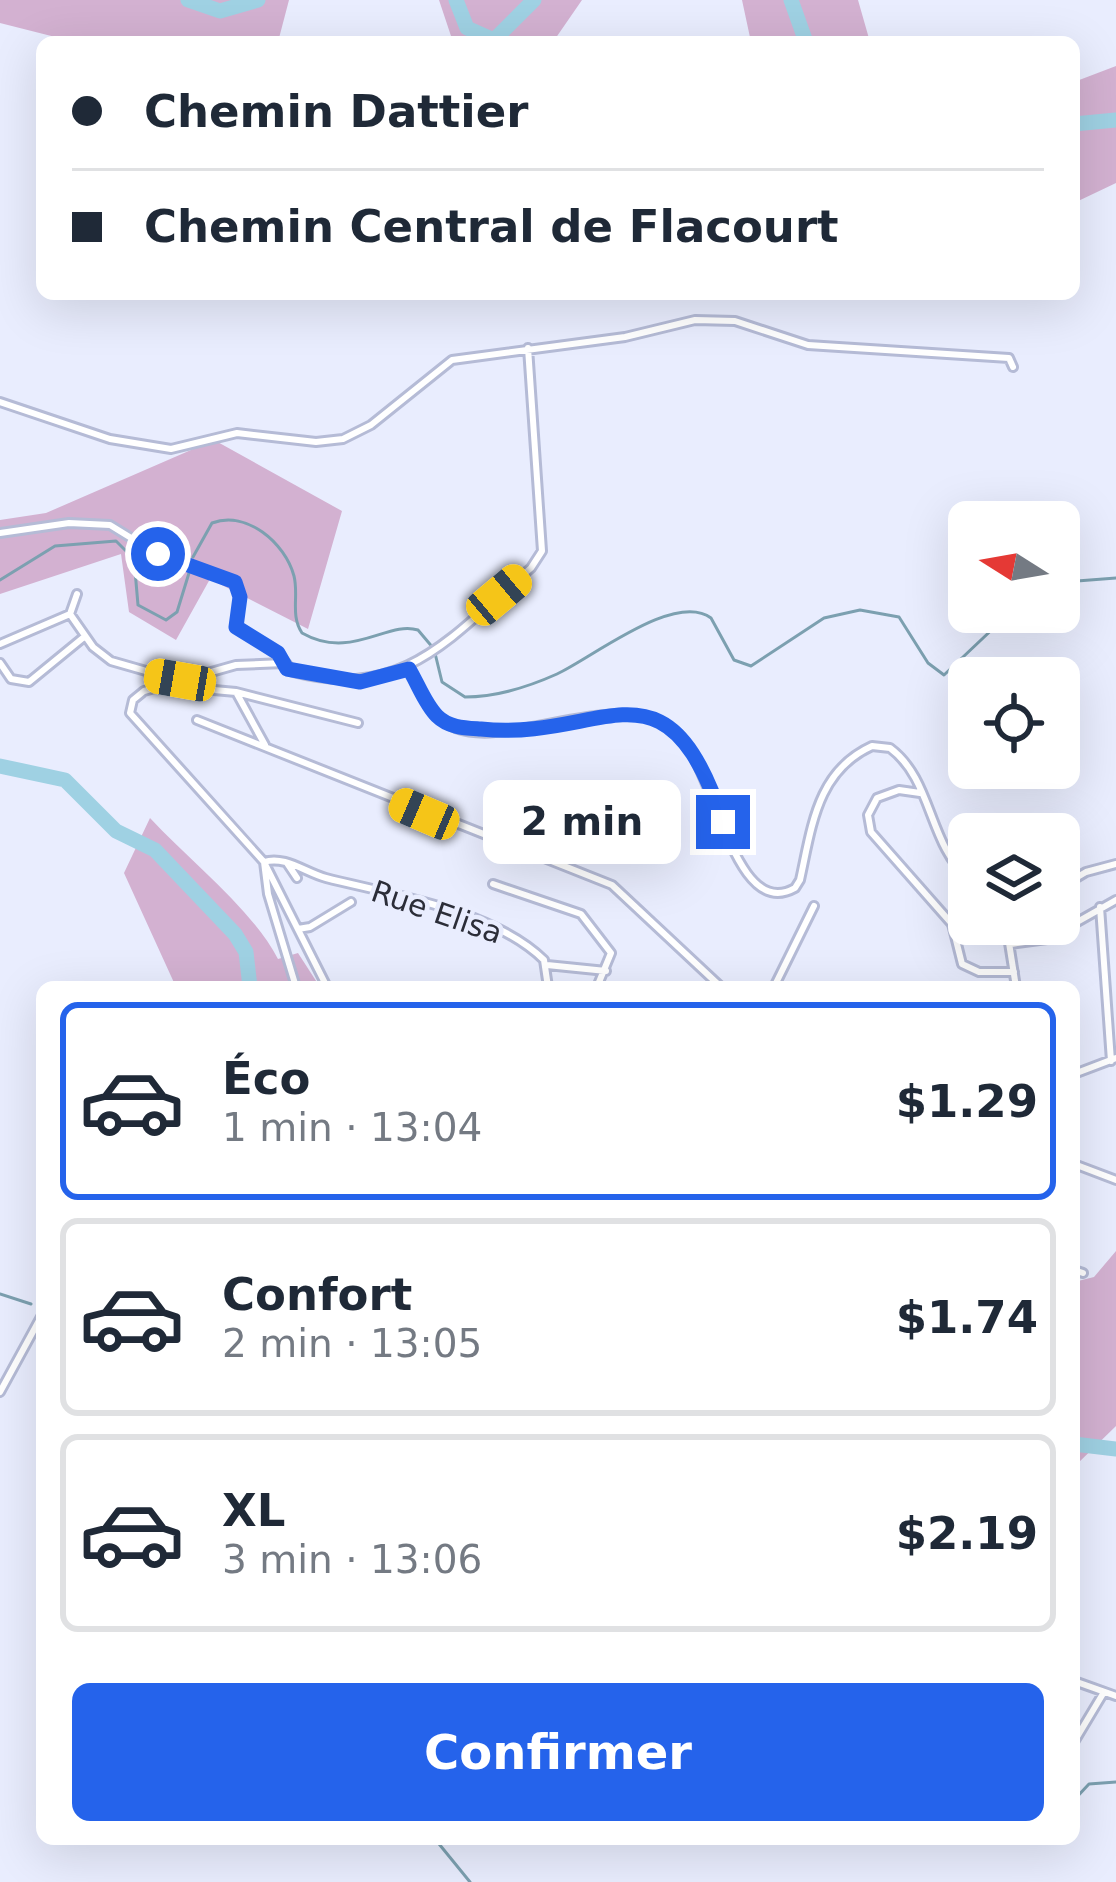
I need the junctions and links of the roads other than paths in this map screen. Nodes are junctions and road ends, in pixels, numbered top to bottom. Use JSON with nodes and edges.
{"nodes":[{"id":1,"x":527,"y":348,"type":"junction"},
{"id":2,"x":1013,"y":367,"type":"dead end"},
{"id":3,"x":0,"y":402,"type":"edge"},
{"id":4,"x":0,"y":533,"type":"edge"},
{"id":5,"x":77,"y":594,"type":"dead end"},
{"id":6,"x":70,"y":614,"type":"junction"},
{"id":7,"x":84,"y":637,"type":"junction"},
{"id":8,"x":0,"y":644,"type":"edge"},
{"id":9,"x":0,"y":662,"type":"edge"},
{"id":10,"x":284,"y":663,"type":"junction"},
{"id":11,"x":172,"y":667,"type":"dead end"},
{"id":12,"x":409,"y":669,"type":"junction"},
{"id":13,"x":183,"y":680,"type":"junction"},
{"id":14,"x":236,"y":692,"type":"junction"},
{"id":15,"x":197,"y":720,"type":"dead end"},
{"id":16,"x":358,"y":723,"type":"dead end"},
{"id":17,"x":267,"y":748,"type":"junction"},
{"id":18,"x":920,"y":793,"type":"junction"},
{"id":19,"x":948,"y":859,"type":"edge"},
{"id":20,"x":264,"y":862,"type":"junction"},
{"id":21,"x":287,"y":863,"type":"junction"},
{"id":22,"x":1116,"y":864,"type":"edge"},
{"id":23,"x":1080,"y":876,"type":"edge"},
{"id":24,"x":297,"y":878,"type":"dead end"},
{"id":25,"x":493,"y":884,"type":"dead end"},
{"id":26,"x":1116,"y":900,"type":"edge"},
{"id":27,"x":351,"y":902,"type":"dead end"},
{"id":28,"x":814,"y":906,"type":"dead end"},
{"id":29,"x":1100,"y":907,"type":"junction"},
{"id":30,"x":1080,"y":919,"type":"edge"},
{"id":31,"x":298,"y":929,"type":"junction"},
{"id":32,"x":1010,"y":945,"type":"edge"},
{"id":33,"x":547,"y":965,"type":"junction"},
{"id":34,"x":606,"y":971,"type":"junction"},
{"id":35,"x":1014,"y":972,"type":"junction"},
{"id":36,"x":294,"y":981,"type":"edge"},
{"id":37,"x":324,"y":981,"type":"edge"},
{"id":38,"x":548,"y":981,"type":"edge"},
{"id":39,"x":600,"y":981,"type":"edge"},
{"id":40,"x":715,"y":981,"type":"edge"},
{"id":41,"x":777,"y":981,"type":"edge"},
{"id":42,"x":1015,"y":981,"type":"edge"},
{"id":43,"x":1113,"y":1059,"type":"edge"},
{"id":44,"x":1080,"y":1072,"type":"edge"},
{"id":45,"x":1080,"y":1166,"type":"edge"},
{"id":46,"x":1116,"y":1169,"type":"edge"},
{"id":47,"x":1106,"y":1176,"type":"junction"},
{"id":48,"x":1116,"y":1180,"type":"edge"},
{"id":49,"x":36,"y":1326,"type":"edge"},
{"id":50,"x":0,"y":1392,"type":"edge"},
{"id":51,"x":1080,"y":1684,"type":"edge"},
{"id":52,"x":1104,"y":1692,"type":"junction"},
{"id":53,"x":1116,"y":1696,"type":"edge"},
{"id":54,"x":1080,"y":1732,"type":"edge"}],
"edges":[{"from":1,"to":2,"type":"street"},
{"from":1,"to":3,"type":"street"},
{"from":1,"to":12,"type":"street"},
{"from":4,"to":10,"type":"street"},
{"from":5,"to":6,"type":"street"},
{"from":6,"to":7,"type":"street"},
{"from":6,"to":8,"type":"street"},
{"from":7,"to":9,"type":"street"},
{"from":7,"to":13,"type":"street"},
{"from":10,"to":12,"type":"street"},
{"from":10,"to":13,"type":"street"},
{"from":11,"to":13,"type":"street"},
{"from":12,"to":18,"type":"street"},
{"from":13,"to":14,"type":"street"},
{"from":13,"to":20,"type":"street"},
{"from":14,"to":16,"type":"street"},
{"from":14,"to":17,"type":"street"},
{"from":15,"to":17,"type":"street"},
{"from":17,"to":40,"type":"street"},
{"from":18,"to":19,"type":"street"},
{"from":18,"to":35,"type":"street"},
{"from":20,"to":21,"type":"street","name":"Rue Elisa"},
{"from":20,"to":31,"type":"street"},
{"from":20,"to":36,"type":"street"},
{"from":21,"to":24,"type":"street"},
{"from":21,"to":33,"type":"street","name":"Rue Elisa"},
{"from":22,"to":23,"type":"street"},
{"from":25,"to":34,"type":"street","name":"Rue Elisa"},
{"from":26,"to":29,"type":"street"},
{"from":27,"to":31,"type":"street"},
{"from":28,"to":41,"type":"street"},
{"from":29,"to":30,"type":"street"},
{"from":29,"to":43,"type":"street"},
{"from":31,"to":37,"type":"street"},
{"from":32,"to":35,"type":"street"},
{"from":33,"to":34,"type":"street"},
{"from":33,"to":38,"type":"street"},
{"from":34,"to":39,"type":"street"},
{"from":35,"to":42,"type":"street"},
{"from":43,"to":44,"type":"street"},
{"from":45,"to":47,"type":"street"},
{"from":46,"to":47,"type":"street"},
{"from":47,"to":48,"type":"street"},
{"from":49,"to":50,"type":"street"},
{"from":51,"to":52,"type":"street"},
{"from":52,"to":53,"type":"street"},
{"from":52,"to":54,"type":"street"}]}
